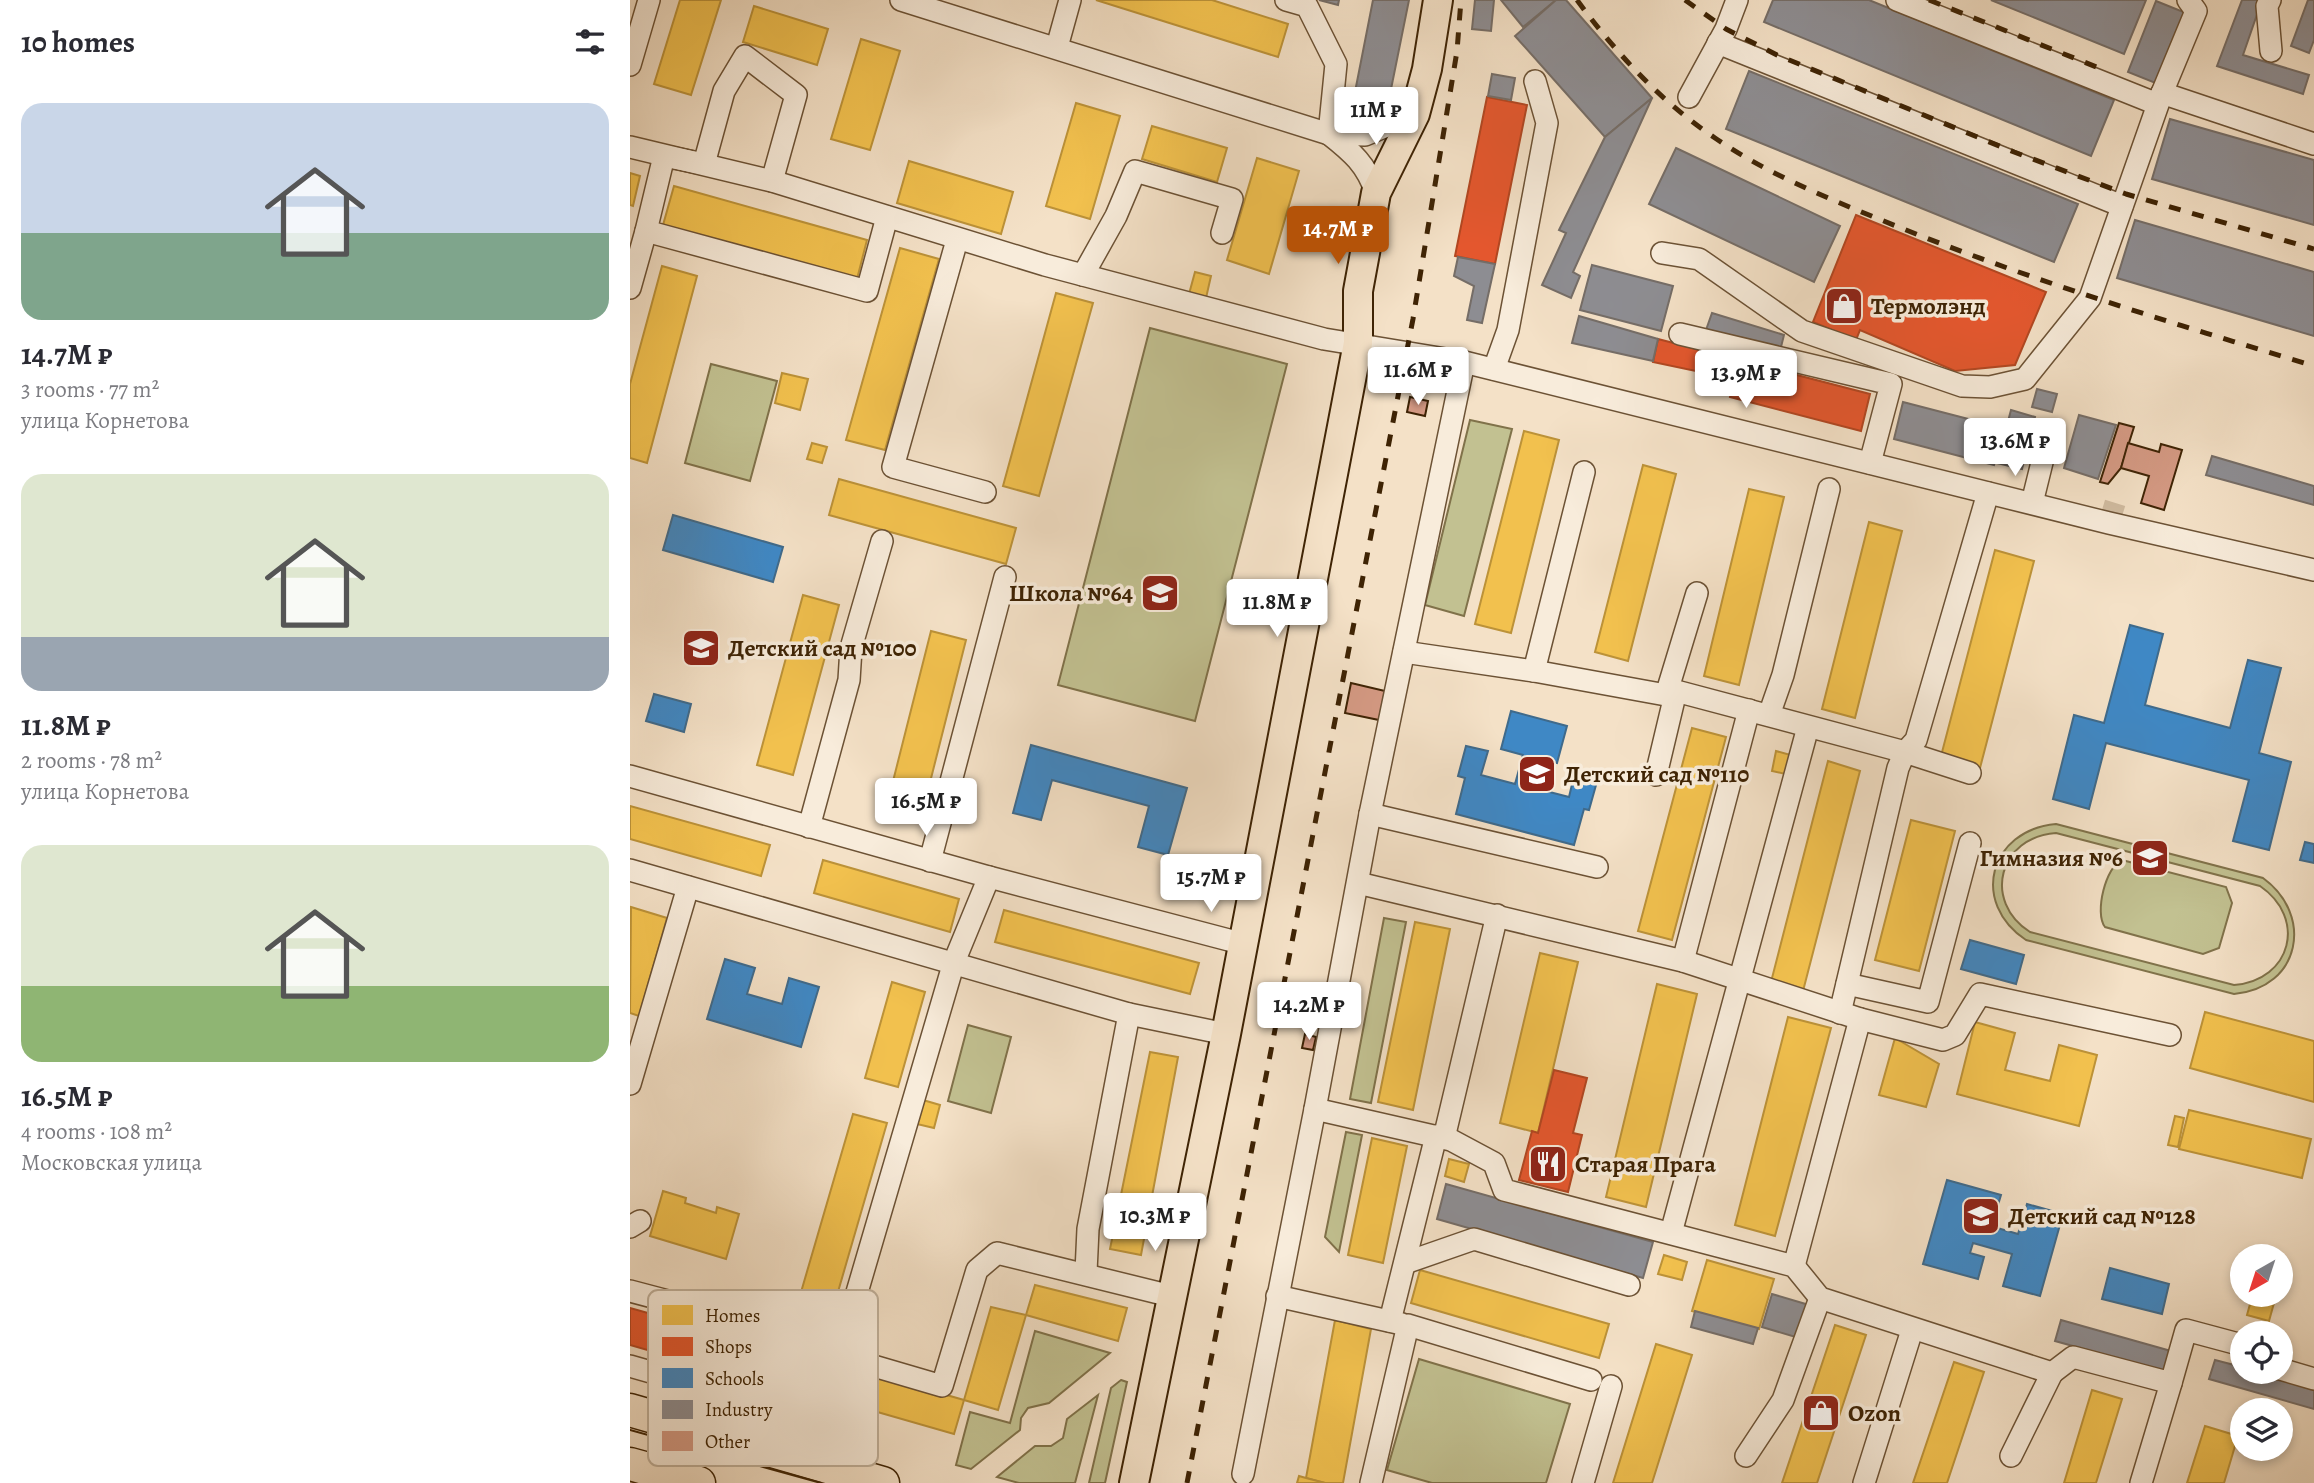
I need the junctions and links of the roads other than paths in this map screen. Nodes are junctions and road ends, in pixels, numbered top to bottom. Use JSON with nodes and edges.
{"nodes":[{"id":1,"x":649,"y":0,"type":"edge"},
{"id":2,"x":901,"y":0,"type":"edge"},
{"id":3,"x":1070,"y":0,"type":"edge"},
{"id":4,"x":1286,"y":0,"type":"edge"},
{"id":5,"x":1438,"y":0,"type":"edge"},
{"id":6,"x":1737,"y":0,"type":"edge"},
{"id":7,"x":1897,"y":0,"type":"edge"},
{"id":8,"x":2188,"y":0,"type":"edge"},
{"id":9,"x":2270,"y":0,"type":"edge"},
{"id":10,"x":1718,"y":43,"type":"junction"},
{"id":11,"x":1056,"y":47,"type":"junction"},
{"id":12,"x":2271,"y":51,"type":"dead end"},
{"id":13,"x":630,"y":65,"type":"edge"},
{"id":14,"x":1535,"y":81,"type":"dead end"},
{"id":15,"x":1689,"y":97,"type":"dead end"},
{"id":16,"x":2159,"y":98,"type":"junction"},
{"id":17,"x":1415,"y":114,"type":"junction"},
{"id":18,"x":1329,"y":134,"type":"junction"},
{"id":19,"x":2314,"y":144,"type":"edge"},
{"id":20,"x":630,"y":147,"type":"edge"},
{"id":21,"x":664,"y":156,"type":"junction"},
{"id":22,"x":704,"y":164,"type":"junction"},
{"id":23,"x":772,"y":181,"type":"junction"},
{"id":24,"x":1376,"y":193,"type":"junction"},
{"id":25,"x":2122,"y":206,"type":"junction"},
{"id":26,"x":887,"y":216,"type":"junction"},
{"id":27,"x":646,"y":231,"type":"junction"},
{"id":28,"x":1222,"y":233,"type":"dead end"},
{"id":29,"x":957,"y":240,"type":"junction"},
{"id":30,"x":1662,"y":253,"type":"dead end"},
{"id":31,"x":1083,"y":275,"type":"junction"},
{"id":32,"x":630,"y":288,"type":"edge"},
{"id":33,"x":1680,"y":334,"type":"dead end"},
{"id":34,"x":1358,"y":343,"type":"junction"},
{"id":35,"x":1464,"y":362,"type":"junction"},
{"id":36,"x":1494,"y":369,"type":"junction"},
{"id":37,"x":2048,"y":439,"type":"dead end"},
{"id":38,"x":1870,"y":463,"type":"junction"},
{"id":39,"x":1584,"y":472,"type":"dead end"},
{"id":40,"x":1829,"y":489,"type":"dead end"},
{"id":41,"x":985,"y":492,"type":"dead end"},
{"id":42,"x":1987,"y":493,"type":"junction"},
{"id":43,"x":2032,"y":503,"type":"junction"},
{"id":44,"x":882,"y":541,"type":"dead end"},
{"id":45,"x":2314,"y":570,"type":"edge"},
{"id":46,"x":1006,"y":578,"type":"dead end"},
{"id":47,"x":1697,"y":593,"type":"dead end"},
{"id":48,"x":1405,"y":652,"type":"junction"},
{"id":49,"x":1534,"y":671,"type":"junction"},
{"id":50,"x":1671,"y":693,"type":"junction"},
{"id":51,"x":1759,"y":712,"type":"junction"},
{"id":52,"x":1808,"y":727,"type":"junction"},
{"id":53,"x":1905,"y":752,"type":"junction"},
{"id":54,"x":1970,"y":773,"type":"dead end"},
{"id":55,"x":1656,"y":775,"type":"dead end"},
{"id":56,"x":630,"y":776,"type":"edge"},
{"id":57,"x":1370,"y":814,"type":"junction"},
{"id":58,"x":809,"y":827,"type":"junction"},
{"id":59,"x":1970,"y":843,"type":"dead end"},
{"id":60,"x":930,"y":861,"type":"junction"},
{"id":61,"x":1597,"y":867,"type":"dead end"},
{"id":62,"x":630,"y":870,"type":"edge"},
{"id":63,"x":989,"y":877,"type":"junction"},
{"id":64,"x":1358,"y":883,"type":"junction"},
{"id":65,"x":688,"y":887,"type":"junction"},
{"id":66,"x":1497,"y":915,"type":"junction"},
{"id":67,"x":1244,"y":944,"type":"junction"},
{"id":68,"x":1683,"y":961,"type":"junction"},
{"id":69,"x":954,"y":962,"type":"junction"},
{"id":70,"x":1737,"y":981,"type":"junction"},
{"id":71,"x":1847,"y":984,"type":"junction"},
{"id":72,"x":1129,"y":1014,"type":"junction"},
{"id":73,"x":1850,"y":1016,"type":"junction"},
{"id":74,"x":1226,"y":1034,"type":"junction"},
{"id":75,"x":2169,"y":1035,"type":"dead end"},
{"id":76,"x":630,"y":1084,"type":"edge"},
{"id":77,"x":1315,"y":1109,"type":"junction"},
{"id":78,"x":1440,"y":1137,"type":"junction"},
{"id":79,"x":1671,"y":1233,"type":"junction"},
{"id":80,"x":1405,"y":1263,"type":"junction"},
{"id":81,"x":1794,"y":1266,"type":"junction"},
{"id":82,"x":1086,"y":1272,"type":"junction"},
{"id":83,"x":1629,"y":1284,"type":"dead end"},
{"id":84,"x":858,"y":1290,"type":"edge"},
{"id":85,"x":630,"y":1291,"type":"edge"},
{"id":86,"x":648,"y":1296,"type":"edge"},
{"id":87,"x":1171,"y":1296,"type":"junction"},
{"id":88,"x":1277,"y":1297,"type":"junction"},
{"id":89,"x":1820,"y":1298,"type":"junction"},
{"id":90,"x":1399,"y":1323,"type":"junction"},
{"id":91,"x":1912,"y":1330,"type":"junction"},
{"id":92,"x":2230,"y":1342,"type":"edge"},
{"id":93,"x":630,"y":1366,"type":"edge"},
{"id":94,"x":878,"y":1368,"type":"edge"},
{"id":95,"x":648,"y":1371,"type":"edge"},
{"id":96,"x":2052,"y":1373,"type":"junction"},
{"id":97,"x":2293,"y":1373,"type":"edge"},
{"id":98,"x":2314,"y":1379,"type":"edge"},
{"id":99,"x":2171,"y":1383,"type":"junction"},
{"id":100,"x":630,"y":1410,"type":"edge"},
{"id":101,"x":648,"y":1415,"type":"edge"},
{"id":102,"x":1746,"y":1455,"type":"dead end"},
{"id":103,"x":2011,"y":1456,"type":"dead end"},
{"id":104,"x":630,"y":1464,"type":"edge"},
{"id":105,"x":823,"y":1466,"type":"edge"},
{"id":106,"x":1243,"y":1474,"type":"dead end"},
{"id":107,"x":699,"y":1483,"type":"edge"},
{"id":108,"x":883,"y":1483,"type":"edge"},
{"id":109,"x":1134,"y":1483,"type":"edge"},
{"id":110,"x":1371,"y":1483,"type":"edge"},
{"id":111,"x":1583,"y":1483,"type":"edge"},
{"id":112,"x":1864,"y":1483,"type":"edge"},
{"id":113,"x":2141,"y":1483,"type":"edge"}],
"edges":[{"from":1,"to":13,"type":"street"},
{"from":2,"to":11,"type":"street"},
{"from":3,"to":11,"type":"street"},
{"from":4,"to":18,"type":"street"},
{"from":5,"to":17,"type":"main road"},
{"from":6,"to":10,"type":"street"},
{"from":7,"to":16,"type":"street"},
{"from":8,"to":16,"type":"street"},
{"from":9,"to":12,"type":"street"},
{"from":10,"to":15,"type":"street"},
{"from":10,"to":25,"type":"street"},
{"from":11,"to":18,"type":"street"},
{"from":14,"to":36,"type":"street"},
{"from":16,"to":19,"type":"street"},
{"from":16,"to":25,"type":"street"},
{"from":17,"to":18,"type":"street"},
{"from":17,"to":24,"type":"main road"},
{"from":18,"to":24,"type":"street"},
{"from":20,"to":21,"type":"street"},
{"from":21,"to":22,"type":"street"},
{"from":21,"to":27,"type":"street"},
{"from":22,"to":23,"type":"street"},
{"from":22,"to":23,"type":"street"},
{"from":23,"to":26,"type":"street"},
{"from":24,"to":34,"type":"main road"},
{"from":25,"to":30,"type":"street"},
{"from":26,"to":27,"type":"street"},
{"from":26,"to":29,"type":"street"},
{"from":27,"to":32,"type":"street"},
{"from":28,"to":31,"type":"street"},
{"from":29,"to":31,"type":"street"},
{"from":29,"to":41,"type":"street"},
{"from":31,"to":34,"type":"street"},
{"from":33,"to":38,"type":"street"},
{"from":34,"to":35,"type":"street"},
{"from":34,"to":67,"type":"main road"},
{"from":35,"to":36,"type":"street"},
{"from":35,"to":48,"type":"street"},
{"from":36,"to":38,"type":"street"},
{"from":37,"to":43,"type":"street"},
{"from":38,"to":42,"type":"street"},
{"from":39,"to":49,"type":"street"},
{"from":40,"to":51,"type":"street"},
{"from":42,"to":43,"type":"street"},
{"from":42,"to":53,"type":"street"},
{"from":43,"to":45,"type":"street"},
{"from":44,"to":58,"type":"street"},
{"from":46,"to":60,"type":"street"},
{"from":47,"to":50,"type":"street"},
{"from":48,"to":49,"type":"street"},
{"from":48,"to":57,"type":"street"},
{"from":49,"to":50,"type":"street"},
{"from":50,"to":51,"type":"street"},
{"from":50,"to":55,"type":"street"},
{"from":51,"to":52,"type":"street"},
{"from":51,"to":68,"type":"street"},
{"from":52,"to":53,"type":"street"},
{"from":52,"to":70,"type":"street"},
{"from":53,"to":54,"type":"street"},
{"from":53,"to":71,"type":"street"},
{"from":56,"to":58,"type":"street"},
{"from":57,"to":61,"type":"street"},
{"from":57,"to":64,"type":"street"},
{"from":58,"to":60,"type":"street"},
{"from":59,"to":71,"type":"street"},
{"from":60,"to":63,"type":"street"},
{"from":62,"to":65,"type":"street"},
{"from":63,"to":67,"type":"street"},
{"from":63,"to":69,"type":"street"},
{"from":64,"to":66,"type":"street"},
{"from":64,"to":77,"type":"street"},
{"from":65,"to":69,"type":"street"},
{"from":65,"to":76,"type":"street"},
{"from":66,"to":68,"type":"street"},
{"from":66,"to":78,"type":"street"},
{"from":67,"to":74,"type":"main road"},
{"from":68,"to":70,"type":"street"},
{"from":69,"to":72,"type":"street"},
{"from":69,"to":84,"type":"street"},
{"from":70,"to":73,"type":"street"},
{"from":70,"to":79,"type":"street"},
{"from":71,"to":73,"type":"street"},
{"from":72,"to":74,"type":"street"},
{"from":72,"to":82,"type":"street"},
{"from":73,"to":75,"type":"street"},
{"from":73,"to":81,"type":"street"},
{"from":74,"to":87,"type":"main road"},
{"from":77,"to":78,"type":"street"},
{"from":77,"to":88,"type":"street"},
{"from":78,"to":79,"type":"street"},
{"from":78,"to":80,"type":"street"},
{"from":79,"to":81,"type":"street"},
{"from":80,"to":83,"type":"street"},
{"from":80,"to":90,"type":"street"},
{"from":81,"to":89,"type":"street"},
{"from":82,"to":87,"type":"street"},
{"from":82,"to":94,"type":"street"},
{"from":85,"to":86,"type":"street"},
{"from":87,"to":109,"type":"main road"},
{"from":88,"to":90,"type":"street"},
{"from":88,"to":106,"type":"street"},
{"from":89,"to":91,"type":"street"},
{"from":89,"to":102,"type":"street"},
{"from":90,"to":110,"type":"street"},
{"from":90,"to":111,"type":"street"},
{"from":91,"to":96,"type":"street"},
{"from":91,"to":112,"type":"street"},
{"from":92,"to":99,"type":"street"},
{"from":93,"to":95,"type":"street"},
{"from":96,"to":99,"type":"street"},
{"from":96,"to":103,"type":"street"},
{"from":97,"to":98,"type":"street"},
{"from":99,"to":113,"type":"street"},
{"from":100,"to":101,"type":"highway"},
{"from":104,"to":107,"type":"highway"},
{"from":105,"to":108,"type":"highway"}]}
